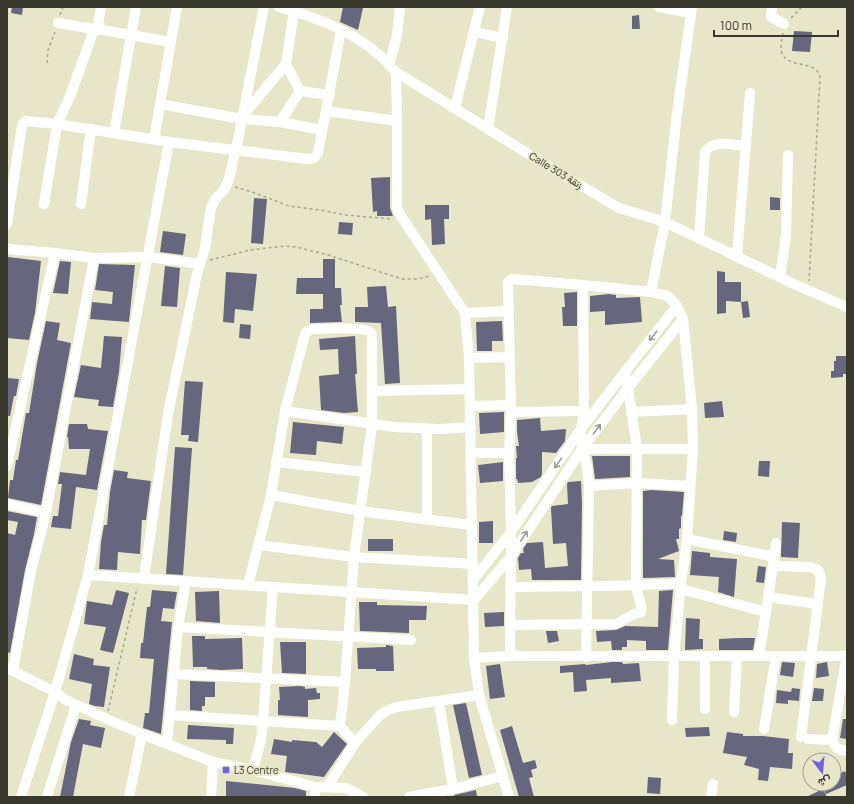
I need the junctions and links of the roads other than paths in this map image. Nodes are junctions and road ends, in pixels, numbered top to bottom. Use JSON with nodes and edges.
{"nodes":[{"id":1,"x":101,"y":7,"type":"edge"},
{"id":2,"x":136,"y":7,"type":"edge"},
{"id":3,"x":177,"y":7,"type":"edge"},
{"id":4,"x":264,"y":7,"type":"edge"},
{"id":5,"x":279,"y":7,"type":"edge"},
{"id":6,"x":400,"y":7,"type":"edge"},
{"id":7,"x":480,"y":7,"type":"edge"},
{"id":8,"x":507,"y":7,"type":"edge"},
{"id":9,"x":659,"y":7,"type":"edge"},
{"id":10,"x":772,"y":7,"type":"edge"},
{"id":11,"x":691,"y":10,"type":"edge"},
{"id":12,"x":294,"y":11,"type":"junction"},
{"id":13,"x":58,"y":23,"type":"road end"},
{"id":14,"x":784,"y":24,"type":"road end"},
{"id":15,"x":98,"y":30,"type":"junction"},
{"id":16,"x":341,"y":30,"type":"junction"},
{"id":17,"x":475,"y":32,"type":"junction"},
{"id":18,"x":130,"y":35,"type":"junction"},
{"id":19,"x":503,"y":38,"type":"junction"},
{"id":20,"x":170,"y":42,"type":"junction"},
{"id":21,"x":286,"y":64,"type":"junction"},
{"id":22,"x":392,"y":68,"type":"junction"},
{"id":23,"x":300,"y":91,"type":"junction"},
{"id":24,"x":750,"y":93,"type":"dead end"},
{"id":25,"x":330,"y":95,"type":"junction"},
{"id":26,"x":160,"y":104,"type":"junction"},
{"id":27,"x":456,"y":108,"type":"junction"},
{"id":28,"x":326,"y":111,"type":"junction"},
{"id":29,"x":242,"y":117,"type":"junction"},
{"id":30,"x":397,"y":121,"type":"junction"},
{"id":31,"x":280,"y":122,"type":"junction"},
{"id":32,"x":57,"y":124,"type":"junction"},
{"id":33,"x":91,"y":129,"type":"junction"},
{"id":34,"x":488,"y":129,"type":"junction"},
{"id":35,"x":322,"y":130,"type":"junction"},
{"id":36,"x":114,"y":133,"type":"junction"},
{"id":37,"x":154,"y":140,"type":"junction"},
{"id":38,"x":169,"y":142,"type":"junction"},
{"id":39,"x":746,"y":146,"type":"junction"},
{"id":40,"x":236,"y":150,"type":"junction"},
{"id":41,"x":788,"y":155,"type":"dead end"},
{"id":42,"x":44,"y":204,"type":"dead end"},
{"id":43,"x":81,"y":204,"type":"dead end"},
{"id":44,"x":665,"y":222,"type":"junction"},
{"id":45,"x":7,"y":224,"type":"edge"},
{"id":46,"x":699,"y":238,"type":"junction"},
{"id":47,"x":7,"y":249,"type":"edge"},
{"id":48,"x":54,"y":253,"type":"junction"},
{"id":49,"x":737,"y":256,"type":"junction"},
{"id":50,"x":148,"y":257,"type":"junction"},
{"id":51,"x":94,"y":258,"type":"junction"},
{"id":52,"x":200,"y":264,"type":"junction"},
{"id":53,"x":780,"y":277,"type":"junction"},
{"id":54,"x":583,"y":285,"type":"junction"},
{"id":55,"x":651,"y":292,"type":"junction"},
{"id":56,"x":678,"y":306,"type":"junction"},
{"id":57,"x":847,"y":307,"type":"edge"},
{"id":58,"x":508,"y":311,"type":"junction"},
{"id":59,"x":465,"y":313,"type":"junction"},
{"id":60,"x":683,"y":320,"type":"junction"},
{"id":61,"x":509,"y":357,"type":"junction"},
{"id":62,"x":469,"y":358,"type":"junction"},
{"id":63,"x":625,"y":372,"type":"junction"},
{"id":64,"x":628,"y":388,"type":"junction"},
{"id":65,"x":470,"y":389,"type":"junction"},
{"id":66,"x":372,"y":391,"type":"junction"},
{"id":67,"x":470,"y":406,"type":"junction"},
{"id":68,"x":510,"y":408,"type":"junction"},
{"id":69,"x":692,"y":409,"type":"junction"},
{"id":70,"x":285,"y":411,"type":"junction"},
{"id":71,"x":584,"y":411,"type":"junction"},
{"id":72,"x":631,"y":412,"type":"junction"},
{"id":73,"x":372,"y":425,"type":"junction"},
{"id":74,"x":471,"y":427,"type":"junction"},
{"id":75,"x":427,"y":429,"type":"junction"},
{"id":76,"x":581,"y":429,"type":"junction"},
{"id":77,"x":637,"y":448,"type":"junction"},
{"id":78,"x":582,"y":449,"type":"junction"},
{"id":79,"x":693,"y":449,"type":"junction"},
{"id":80,"x":471,"y":453,"type":"junction"},
{"id":81,"x":509,"y":453,"type":"junction"},
{"id":82,"x":276,"y":462,"type":"junction"},
{"id":83,"x":7,"y":466,"type":"edge"},
{"id":84,"x":366,"y":472,"type":"junction"},
{"id":85,"x":637,"y":483,"type":"junction"},
{"id":86,"x":589,"y":486,"type":"junction"},
{"id":87,"x":690,"y":486,"type":"junction"},
{"id":88,"x":271,"y":495,"type":"junction"},
{"id":89,"x":7,"y":504,"type":"edge"},
{"id":90,"x":360,"y":511,"type":"junction"},
{"id":91,"x":46,"y":513,"type":"junction"},
{"id":92,"x":427,"y":520,"type":"junction"},
{"id":93,"x":471,"y":525,"type":"junction"},
{"id":94,"x":511,"y":532,"type":"junction"},
{"id":95,"x":687,"y":539,"type":"junction"},
{"id":96,"x":776,"y":542,"type":"dead end"},
{"id":97,"x":259,"y":545,"type":"junction"},
{"id":98,"x":354,"y":556,"type":"junction"},
{"id":99,"x":511,"y":556,"type":"junction"},
{"id":100,"x":774,"y":561,"type":"junction"},
{"id":101,"x":473,"y":564,"type":"junction"},
{"id":102,"x":88,"y":575,"type":"junction"},
{"id":103,"x":141,"y":578,"type":"junction"},
{"id":104,"x":474,"y":579,"type":"junction"},
{"id":105,"x":186,"y":581,"type":"junction"},
{"id":106,"x":248,"y":585,"type":"junction"},
{"id":107,"x":588,"y":586,"type":"junction"},
{"id":108,"x":681,"y":586,"type":"junction"},
{"id":109,"x":273,"y":587,"type":"junction"},
{"id":110,"x":510,"y":587,"type":"junction"},
{"id":111,"x":636,"y":587,"type":"junction"},
{"id":112,"x":350,"y":592,"type":"junction"},
{"id":113,"x":768,"y":598,"type":"junction"},
{"id":114,"x":474,"y":600,"type":"junction"},
{"id":115,"x":817,"y":604,"type":"junction"},
{"id":116,"x":766,"y":612,"type":"junction"},
{"id":117,"x":586,"y":624,"type":"junction"},
{"id":118,"x":510,"y":625,"type":"junction"},
{"id":119,"x":178,"y":627,"type":"junction"},
{"id":120,"x":269,"y":632,"type":"junction"},
{"id":121,"x":348,"y":636,"type":"junction"},
{"id":122,"x":411,"y":640,"type":"dead end"},
{"id":123,"x":847,"y":655,"type":"edge"},
{"id":124,"x":510,"y":656,"type":"junction"},
{"id":125,"x":705,"y":656,"type":"junction"},
{"id":126,"x":737,"y":656,"type":"junction"},
{"id":127,"x":758,"y":656,"type":"junction"},
{"id":128,"x":776,"y":656,"type":"junction"},
{"id":129,"x":811,"y":656,"type":"junction"},
{"id":130,"x":586,"y":657,"type":"junction"},
{"id":131,"x":674,"y":657,"type":"junction"},
{"id":132,"x":474,"y":658,"type":"junction"},
{"id":133,"x":10,"y":669,"type":"edge"},
{"id":134,"x":173,"y":674,"type":"junction"},
{"id":135,"x":266,"y":678,"type":"junction"},
{"id":136,"x":345,"y":682,"type":"junction"},
{"id":137,"x":55,"y":692,"type":"junction"},
{"id":138,"x":479,"y":695,"type":"junction"},
{"id":139,"x":438,"y":702,"type":"junction"},
{"id":140,"x":76,"y":705,"type":"junction"},
{"id":141,"x":705,"y":709,"type":"dead end"},
{"id":142,"x":734,"y":712,"type":"dead end"},
{"id":143,"x":170,"y":715,"type":"junction"},
{"id":144,"x":672,"y":720,"type":"dead end"},
{"id":145,"x":263,"y":721,"type":"junction"},
{"id":146,"x":340,"y":726,"type":"junction"},
{"id":147,"x":764,"y":729,"type":"dead end"},
{"id":148,"x":142,"y":734,"type":"junction"},
{"id":149,"x":832,"y":740,"type":"junction"},
{"id":150,"x":355,"y":743,"type":"junction"},
{"id":151,"x":167,"y":744,"type":"junction"},
{"id":152,"x":847,"y":750,"type":"edge"},
{"id":153,"x":213,"y":762,"type":"junction"},
{"id":154,"x":253,"y":770,"type":"junction"},
{"id":155,"x":503,"y":776,"type":"junction"},
{"id":156,"x":713,"y":784,"type":"dead end"},
{"id":157,"x":315,"y":786,"type":"junction"},
{"id":158,"x":326,"y":787,"type":"junction"},
{"id":159,"x":454,"y":789,"type":"junction"},
{"id":160,"x":22,"y":797,"type":"edge"},
{"id":161,"x":47,"y":797,"type":"edge"},
{"id":162,"x":129,"y":797,"type":"edge"},
{"id":163,"x":211,"y":797,"type":"edge"},
{"id":164,"x":315,"y":797,"type":"edge"},
{"id":165,"x":363,"y":797,"type":"edge"},
{"id":166,"x":409,"y":797,"type":"edge"},
{"id":167,"x":509,"y":797,"type":"edge"},
{"id":168,"x":711,"y":797,"type":"edge"}],
"edges":[{"from":1,"to":15,"type":"street"},
{"from":2,"to":18,"type":"street"},
{"from":3,"to":20,"type":"street"},
{"from":4,"to":29,"type":"street"},
{"from":5,"to":12,"type":"street","name":"Calle 303 زنقة"},
{"from":6,"to":22,"type":"street"},
{"from":7,"to":17,"type":"street"},
{"from":8,"to":19,"type":"street"},
{"from":9,"to":11,"type":"street"},
{"from":10,"to":14,"type":"street"},
{"from":11,"to":44,"type":"street"},
{"from":12,"to":16,"type":"street","name":"Calle 303 زنقة"},
{"from":12,"to":21,"type":"street"},
{"from":13,"to":15,"type":"street"},
{"from":15,"to":18,"type":"street"},
{"from":15,"to":32,"type":"street"},
{"from":16,"to":22,"type":"street","name":"Calle 303 زنقة"},
{"from":16,"to":25,"type":"street"},
{"from":17,"to":19,"type":"street"},
{"from":17,"to":27,"type":"street"},
{"from":18,"to":20,"type":"street"},
{"from":18,"to":36,"type":"street"},
{"from":19,"to":34,"type":"street"},
{"from":20,"to":26,"type":"street"},
{"from":21,"to":23,"type":"street"},
{"from":21,"to":29,"type":"street"},
{"from":22,"to":27,"type":"street","name":"Calle 303 زنقة"},
{"from":22,"to":30,"type":"street"},
{"from":23,"to":25,"type":"street"},
{"from":23,"to":31,"type":"street"},
{"from":24,"to":39,"type":"street"},
{"from":25,"to":28,"type":"street"},
{"from":26,"to":29,"type":"street"},
{"from":26,"to":37,"type":"street"},
{"from":27,"to":34,"type":"street","name":"Calle 303 زنقة"},
{"from":28,"to":30,"type":"street"},
{"from":28,"to":35,"type":"street"},
{"from":29,"to":31,"type":"street"},
{"from":29,"to":40,"type":"street"},
{"from":30,"to":59,"type":"street"},
{"from":31,"to":35,"type":"street"},
{"from":32,"to":33,"type":"street"},
{"from":32,"to":42,"type":"street"},
{"from":32,"to":45,"type":"street"},
{"from":33,"to":36,"type":"street"},
{"from":33,"to":43,"type":"street"},
{"from":34,"to":44,"type":"street","name":"Calle 303 زنقة"},
{"from":35,"to":40,"type":"street"},
{"from":36,"to":37,"type":"street"},
{"from":37,"to":38,"type":"street"},
{"from":38,"to":40,"type":"street"},
{"from":38,"to":50,"type":"street"},
{"from":39,"to":46,"type":"street"},
{"from":39,"to":49,"type":"street"},
{"from":40,"to":52,"type":"street"},
{"from":41,"to":53,"type":"street"},
{"from":44,"to":46,"type":"street","name":"Calle 303 زنقة"},
{"from":44,"to":55,"type":"street"},
{"from":46,"to":49,"type":"street","name":"Calle 303 زنقة"},
{"from":47,"to":48,"type":"street"},
{"from":48,"to":51,"type":"street"},
{"from":48,"to":83,"type":"street"},
{"from":49,"to":53,"type":"street","name":"Calle 303 زنقة"},
{"from":50,"to":51,"type":"street"},
{"from":50,"to":52,"type":"street"},
{"from":50,"to":102,"type":"street"},
{"from":51,"to":91,"type":"street"},
{"from":52,"to":103,"type":"street"},
{"from":53,"to":57,"type":"street","name":"Calle 303 زنقة"},
{"from":54,"to":55,"type":"street"},
{"from":54,"to":58,"type":"street"},
{"from":54,"to":71,"type":"street"},
{"from":55,"to":56,"type":"street"},
{"from":56,"to":60,"type":"street"},
{"from":56,"to":63,"type":"street","one_way":true},
{"from":58,"to":59,"type":"street"},
{"from":58,"to":61,"type":"street"},
{"from":59,"to":62,"type":"street"},
{"from":60,"to":64,"type":"street"},
{"from":60,"to":69,"type":"street"},
{"from":61,"to":62,"type":"street"},
{"from":61,"to":68,"type":"street"},
{"from":62,"to":65,"type":"street"},
{"from":63,"to":64,"type":"street"},
{"from":63,"to":76,"type":"street"},
{"from":64,"to":72,"type":"street"},
{"from":78,"to":64,"type":"street","one_way":true},
{"from":65,"to":66,"type":"street"},
{"from":65,"to":67,"type":"street"},
{"from":66,"to":70,"type":"street"},
{"from":66,"to":73,"type":"street"},
{"from":67,"to":68,"type":"street"},
{"from":67,"to":74,"type":"street"},
{"from":68,"to":71,"type":"street"},
{"from":68,"to":81,"type":"street"},
{"from":69,"to":72,"type":"street"},
{"from":69,"to":79,"type":"street"},
{"from":70,"to":73,"type":"street"},
{"from":70,"to":82,"type":"street"},
{"from":71,"to":76,"type":"street"},
{"from":72,"to":77,"type":"street"},
{"from":73,"to":75,"type":"street"},
{"from":73,"to":84,"type":"street"},
{"from":74,"to":75,"type":"street"},
{"from":74,"to":80,"type":"street"},
{"from":75,"to":92,"type":"street"},
{"from":76,"to":78,"type":"street"},
{"from":76,"to":94,"type":"street","one_way":true},
{"from":77,"to":78,"type":"street"},
{"from":77,"to":79,"type":"street"},
{"from":77,"to":85,"type":"street"},
{"from":78,"to":86,"type":"street"},
{"from":99,"to":78,"type":"street","one_way":true},
{"from":79,"to":87,"type":"street"},
{"from":80,"to":81,"type":"street"},
{"from":80,"to":93,"type":"street"},
{"from":81,"to":94,"type":"street"},
{"from":82,"to":84,"type":"street"},
{"from":82,"to":88,"type":"street"},
{"from":84,"to":90,"type":"street"},
{"from":85,"to":86,"type":"street"},
{"from":85,"to":87,"type":"street"},
{"from":85,"to":111,"type":"street"},
{"from":86,"to":107,"type":"street"},
{"from":87,"to":95,"type":"street"},
{"from":88,"to":90,"type":"street"},
{"from":88,"to":97,"type":"street"},
{"from":89,"to":91,"type":"street"},
{"from":90,"to":92,"type":"street"},
{"from":90,"to":98,"type":"street"},
{"from":91,"to":133,"type":"street"},
{"from":92,"to":93,"type":"street"},
{"from":93,"to":101,"type":"street"},
{"from":94,"to":99,"type":"street"},
{"from":94,"to":104,"type":"street"},
{"from":95,"to":100,"type":"street"},
{"from":95,"to":108,"type":"street"},
{"from":96,"to":100,"type":"street"},
{"from":97,"to":98,"type":"street"},
{"from":97,"to":106,"type":"street"},
{"from":98,"to":101,"type":"street"},
{"from":98,"to":112,"type":"street"},
{"from":99,"to":110,"type":"street"},
{"from":99,"to":114,"type":"street"},
{"from":100,"to":113,"type":"street"},
{"from":100,"to":115,"type":"street"},
{"from":101,"to":104,"type":"street"},
{"from":102,"to":103,"type":"street"},
{"from":102,"to":137,"type":"street"},
{"from":103,"to":105,"type":"street"},
{"from":104,"to":114,"type":"street"},
{"from":105,"to":106,"type":"street"},
{"from":105,"to":119,"type":"street"},
{"from":106,"to":109,"type":"street"},
{"from":107,"to":110,"type":"street"},
{"from":107,"to":111,"type":"street"},
{"from":107,"to":117,"type":"street"},
{"from":108,"to":111,"type":"street"},
{"from":108,"to":116,"type":"street"},
{"from":108,"to":131,"type":"street"},
{"from":109,"to":112,"type":"street"},
{"from":109,"to":120,"type":"street"},
{"from":110,"to":118,"type":"street"},
{"from":111,"to":117,"type":"street"},
{"from":112,"to":114,"type":"street"},
{"from":112,"to":121,"type":"street"},
{"from":113,"to":115,"type":"street"},
{"from":113,"to":116,"type":"street"},
{"from":114,"to":132,"type":"street"},
{"from":115,"to":129,"type":"street"},
{"from":116,"to":127,"type":"street"},
{"from":117,"to":118,"type":"street"},
{"from":117,"to":130,"type":"street"},
{"from":118,"to":124,"type":"street"},
{"from":119,"to":120,"type":"street"},
{"from":119,"to":134,"type":"street"},
{"from":120,"to":121,"type":"street"},
{"from":120,"to":135,"type":"street"},
{"from":121,"to":122,"type":"street"},
{"from":121,"to":136,"type":"street"},
{"from":123,"to":129,"type":"street"},
{"from":123,"to":149,"type":"street"},
{"from":124,"to":130,"type":"street"},
{"from":124,"to":132,"type":"street"},
{"from":125,"to":126,"type":"street"},
{"from":125,"to":131,"type":"street"},
{"from":125,"to":141,"type":"street"},
{"from":126,"to":127,"type":"street"},
{"from":126,"to":142,"type":"street"},
{"from":127,"to":128,"type":"street"},
{"from":128,"to":129,"type":"street"},
{"from":128,"to":147,"type":"street"},
{"from":129,"to":149,"type":"street"},
{"from":130,"to":131,"type":"street"},
{"from":131,"to":144,"type":"street"},
{"from":132,"to":138,"type":"street"},
{"from":133,"to":137,"type":"street"},
{"from":134,"to":135,"type":"street"},
{"from":134,"to":143,"type":"street"},
{"from":135,"to":136,"type":"street"},
{"from":135,"to":145,"type":"street"},
{"from":136,"to":146,"type":"street"},
{"from":137,"to":140,"type":"street"},
{"from":137,"to":160,"type":"street"},
{"from":138,"to":139,"type":"street"},
{"from":138,"to":155,"type":"street"},
{"from":139,"to":150,"type":"street"},
{"from":139,"to":159,"type":"street"},
{"from":140,"to":148,"type":"street"},
{"from":140,"to":161,"type":"street"},
{"from":143,"to":145,"type":"street"},
{"from":143,"to":151,"type":"street"},
{"from":145,"to":146,"type":"street"},
{"from":145,"to":154,"type":"street"},
{"from":146,"to":150,"type":"street"},
{"from":148,"to":151,"type":"street"},
{"from":148,"to":162,"type":"street"},
{"from":149,"to":152,"type":"street"},
{"from":150,"to":158,"type":"street"},
{"from":151,"to":153,"type":"street"},
{"from":153,"to":154,"type":"street"},
{"from":153,"to":163,"type":"street"},
{"from":154,"to":157,"type":"street"},
{"from":155,"to":159,"type":"street"},
{"from":155,"to":167,"type":"street"},
{"from":156,"to":168,"type":"street"},
{"from":157,"to":158,"type":"street"},
{"from":157,"to":164,"type":"street"},
{"from":158,"to":165,"type":"street"},
{"from":159,"to":166,"type":"street"}]}
